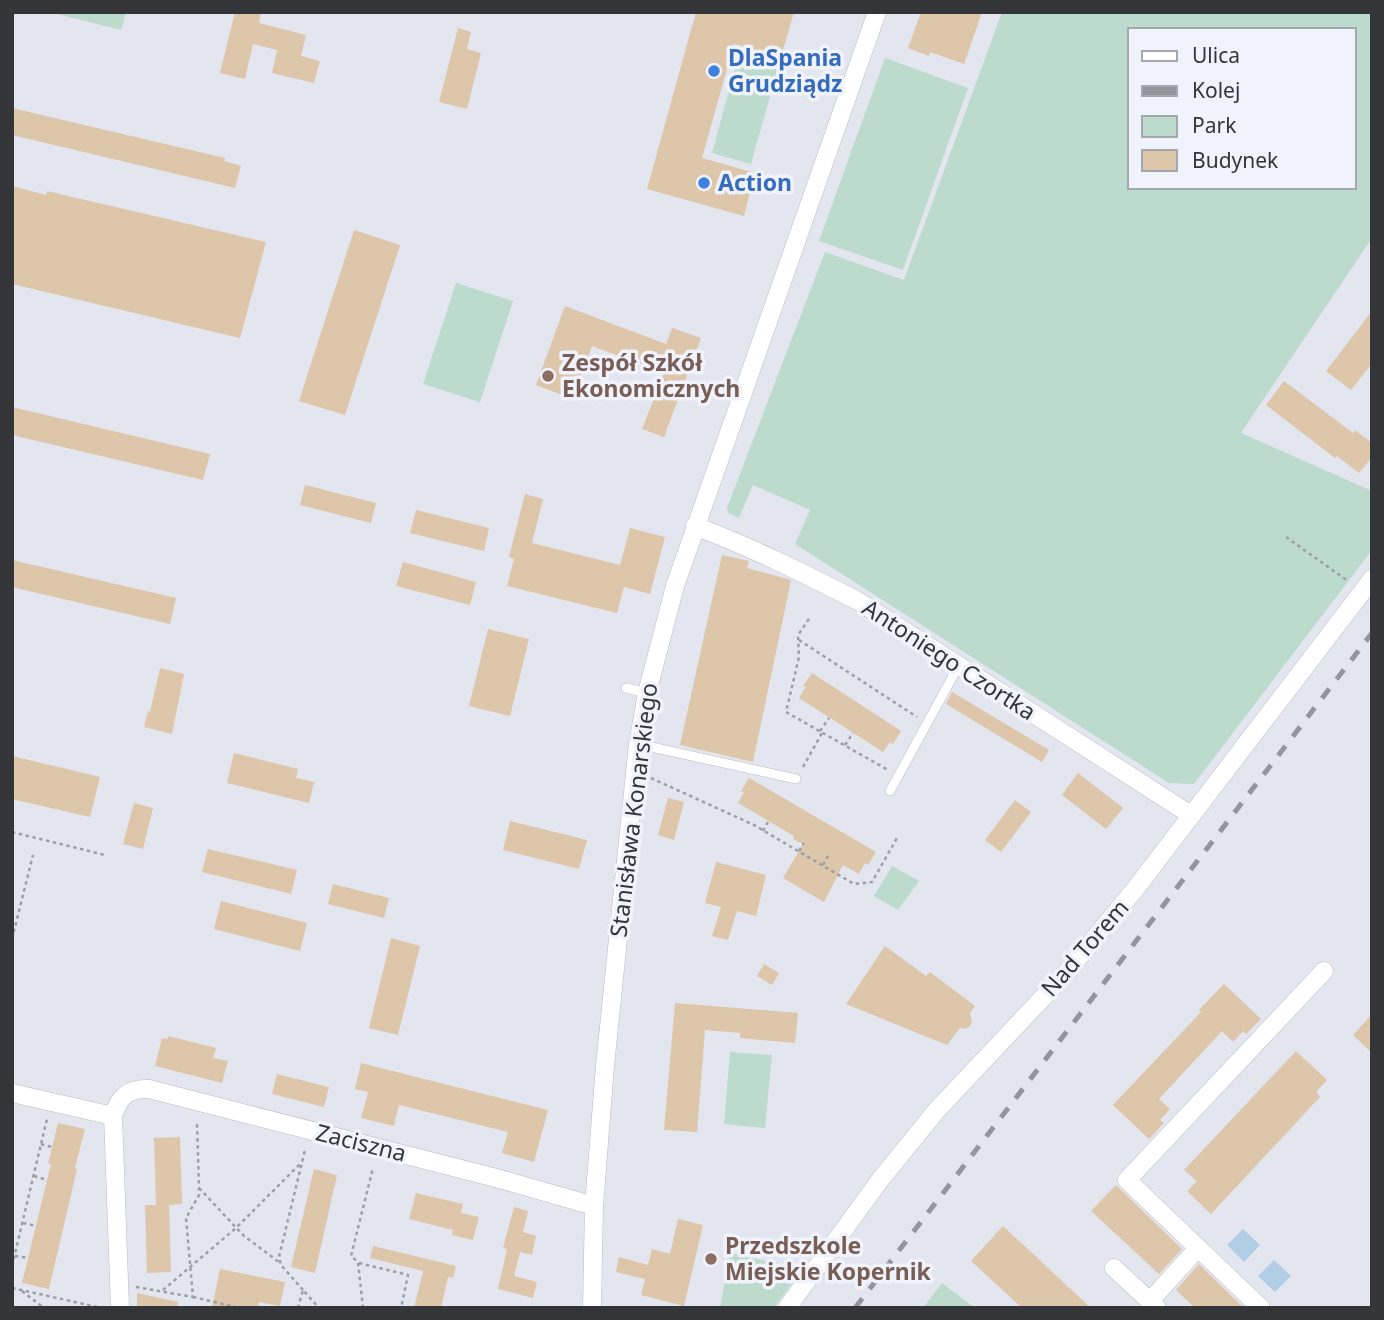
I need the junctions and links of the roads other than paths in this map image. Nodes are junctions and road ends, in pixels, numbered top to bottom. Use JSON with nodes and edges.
{"nodes":[{"id":1,"x":877,"y":12,"type":"edge"},
{"id":2,"x":695,"y":526,"type":"junction"},
{"id":3,"x":1367,"y":585,"type":"edge"},
{"id":4,"x":959,"y":666,"type":"junction"},
{"id":5,"x":626,"y":688,"type":"dead end"},
{"id":6,"x":647,"y":693,"type":"junction"},
{"id":7,"x":638,"y":744,"type":"junction"},
{"id":8,"x":796,"y":779,"type":"road end"},
{"id":9,"x":890,"y":791,"type":"dead end"},
{"id":10,"x":1191,"y":816,"type":"junction"},
{"id":11,"x":1324,"y":971,"type":"dead end"},
{"id":12,"x":12,"y":1093,"type":"edge"},
{"id":13,"x":113,"y":1116,"type":"junction"},
{"id":14,"x":594,"y":1206,"type":"junction"},
{"id":15,"x":1198,"y":1248,"type":"junction"},
{"id":16,"x":1114,"y":1268,"type":"dead end"},
{"id":17,"x":1153,"y":1305,"type":"edge"},
{"id":18,"x":120,"y":1308,"type":"edge"},
{"id":19,"x":593,"y":1308,"type":"edge"},
{"id":20,"x":787,"y":1308,"type":"edge"},
{"id":21,"x":1261,"y":1308,"type":"edge"}],
"edges":[{"from":1,"to":2,"type":"street","name":"Stanisława Konarskiego"},
{"from":2,"to":4,"type":"street","name":"Antoniego Czortka"},
{"from":2,"to":6,"type":"street","name":"Stanisława Konarskiego"},
{"from":3,"to":10,"type":"street","name":"Nad Torem"},
{"from":4,"to":9,"type":"lane"},
{"from":4,"to":10,"type":"street","name":"Antoniego Czortka"},
{"from":5,"to":6,"type":"lane"},
{"from":6,"to":7,"type":"street","name":"Stanisława Konarskiego"},
{"from":7,"to":8,"type":"lane"},
{"from":7,"to":14,"type":"street","name":"Stanisława Konarskiego"},
{"from":10,"to":20,"type":"street","name":"Nad Torem"},
{"from":11,"to":15,"type":"street"},
{"from":12,"to":13,"type":"street"},
{"from":13,"to":14,"type":"street","name":"Zaciszna"},
{"from":13,"to":18,"type":"street"},
{"from":14,"to":19,"type":"street","name":"Stanisława Konarskiego"},
{"from":15,"to":17,"type":"street"},
{"from":15,"to":21,"type":"street"},
{"from":16,"to":17,"type":"street"}]}
